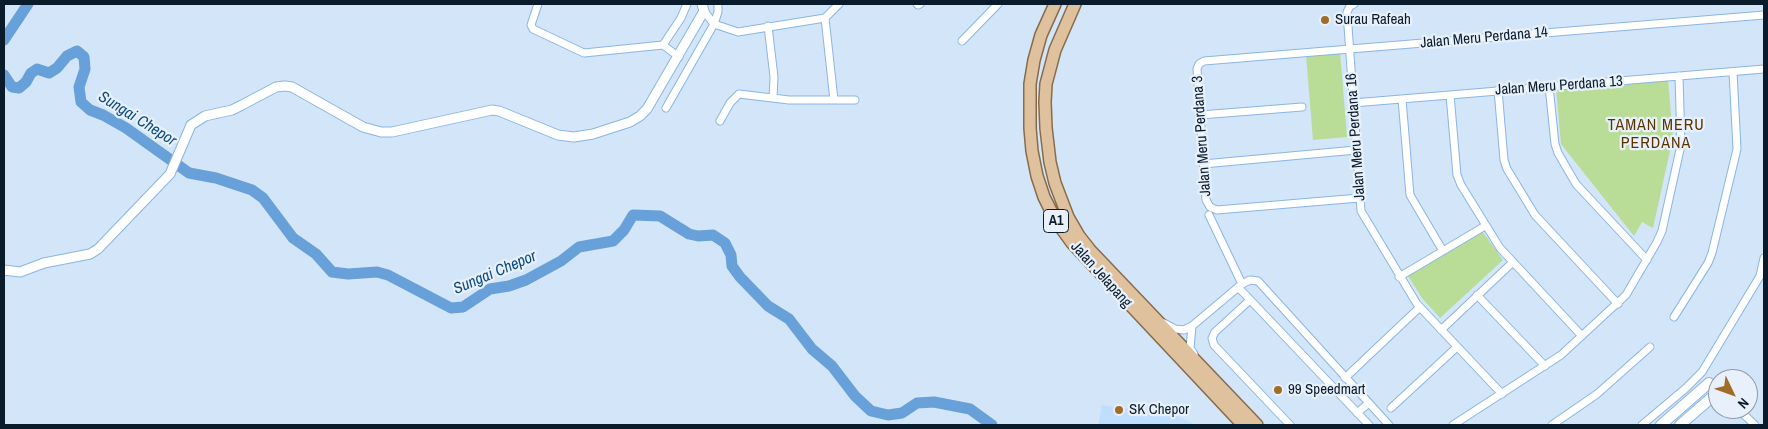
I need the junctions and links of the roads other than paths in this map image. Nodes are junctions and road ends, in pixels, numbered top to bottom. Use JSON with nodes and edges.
{"nodes":[{"id":1,"x":538,"y":4,"type":"edge"},
{"id":2,"x":687,"y":4,"type":"edge"},
{"id":3,"x":718,"y":4,"type":"edge"},
{"id":4,"x":839,"y":4,"type":"edge"},
{"id":5,"x":998,"y":4,"type":"edge"},
{"id":6,"x":1055,"y":4,"type":"edge"},
{"id":7,"x":1074,"y":4,"type":"edge"},
{"id":8,"x":1083,"y":4,"type":"edge"},
{"id":9,"x":1354,"y":4,"type":"edge"},
{"id":10,"x":703,"y":7,"type":"edge"},
{"id":11,"x":1764,"y":15,"type":"edge"},
{"id":12,"x":825,"y":18,"type":"junction"},
{"id":13,"x":714,"y":24,"type":"junction"},
{"id":14,"x":768,"y":26,"type":"junction"},
{"id":15,"x":962,"y":41,"type":"dead end"},
{"id":16,"x":663,"y":45,"type":"junction"},
{"id":17,"x":1350,"y":49,"type":"junction"},
{"id":18,"x":1055,"y":50,"type":"junction"},
{"id":19,"x":679,"y":57,"type":"junction"},
{"id":20,"x":1204,"y":61,"type":"joint"},
{"id":21,"x":1764,"y":69,"type":"edge"},
{"id":22,"x":1733,"y":72,"type":"junction"},
{"id":23,"x":1679,"y":76,"type":"junction"},
{"id":24,"x":1549,"y":86,"type":"junction"},
{"id":25,"x":1498,"y":90,"type":"junction"},
{"id":26,"x":1450,"y":95,"type":"junction"},
{"id":27,"x":773,"y":98,"type":"junction"},
{"id":28,"x":1402,"y":99,"type":"junction"},
{"id":29,"x":834,"y":100,"type":"junction"},
{"id":30,"x":855,"y":100,"type":"dead end"},
{"id":31,"x":1353,"y":103,"type":"junction"},
{"id":32,"x":1302,"y":107,"type":"dead end"},
{"id":33,"x":666,"y":108,"type":"dead end"},
{"id":34,"x":1200,"y":114,"type":"junction"},
{"id":35,"x":720,"y":121,"type":"dead end"},
{"id":36,"x":1356,"y":150,"type":"junction"},
{"id":37,"x":1203,"y":164,"type":"junction"},
{"id":38,"x":1360,"y":198,"type":"junction"},
{"id":39,"x":1208,"y":215,"type":"dead end"},
{"id":40,"x":1485,"y":226,"type":"junction"},
{"id":41,"x":1444,"y":251,"type":"junction"},
{"id":42,"x":1764,"y":258,"type":"edge"},
{"id":43,"x":1647,"y":260,"type":"junction"},
{"id":44,"x":1513,"y":262,"type":"junction"},
{"id":45,"x":4,"y":270,"type":"edge"},
{"id":46,"x":1400,"y":277,"type":"junction"},
{"id":47,"x":1240,"y":285,"type":"junction"},
{"id":48,"x":1478,"y":295,"type":"junction"},
{"id":49,"x":1250,"y":300,"type":"junction"},
{"id":50,"x":1618,"y":304,"type":"junction"},
{"id":51,"x":1420,"y":307,"type":"junction"},
{"id":52,"x":1153,"y":317,"type":"junction"},
{"id":53,"x":1674,"y":317,"type":"dead end"},
{"id":54,"x":1192,"y":326,"type":"junction"},
{"id":55,"x":1441,"y":330,"type":"junction"},
{"id":56,"x":1582,"y":336,"type":"junction"},
{"id":57,"x":1457,"y":346,"type":"junction"},
{"id":58,"x":1650,"y":347,"type":"dead end"},
{"id":59,"x":1198,"y":362,"type":"junction"},
{"id":60,"x":1544,"y":366,"type":"junction"},
{"id":61,"x":1345,"y":378,"type":"junction"},
{"id":62,"x":1708,"y":383,"type":"edge"},
{"id":63,"x":1502,"y":394,"type":"junction"},
{"id":64,"x":1708,"y":401,"type":"edge"},
{"id":65,"x":1369,"y":403,"type":"junction"},
{"id":66,"x":1708,"y":407,"type":"edge"},
{"id":67,"x":1391,"y":408,"type":"dead end"},
{"id":68,"x":1694,"y":413,"type":"junction"},
{"id":69,"x":1357,"y":414,"type":"junction"},
{"id":70,"x":1243,"y":425,"type":"edge"},
{"id":71,"x":1257,"y":425,"type":"edge"},
{"id":72,"x":1290,"y":425,"type":"edge"},
{"id":73,"x":1369,"y":425,"type":"edge"},
{"id":74,"x":1389,"y":425,"type":"edge"},
{"id":75,"x":1453,"y":425,"type":"edge"},
{"id":76,"x":1552,"y":425,"type":"edge"},
{"id":77,"x":1642,"y":425,"type":"edge"},
{"id":78,"x":1661,"y":425,"type":"edge"},
{"id":79,"x":1680,"y":425,"type":"edge"}],
"edges":[{"from":1,"to":16,"type":"street"},
{"from":2,"to":16,"type":"street"},
{"from":3,"to":13,"type":"street"},
{"from":4,"to":12,"type":"street"},
{"from":5,"to":15,"type":"street"},
{"from":6,"to":70,"type":"main road","name":"Jalan Jelapang","number":"A1"},
{"from":7,"to":18,"type":"main road","name":"Jalan Jelapang","number":"A1"},
{"from":8,"to":18,"type":"main road"},
{"from":9,"to":17,"type":"street","name":"Jalan Meru Perdana 16"},
{"from":10,"to":13,"type":"street"},
{"from":10,"to":19,"type":"street"},
{"from":11,"to":17,"type":"street","name":"Jalan Meru Perdana 14"},
{"from":12,"to":14,"type":"street"},
{"from":12,"to":29,"type":"street"},
{"from":13,"to":14,"type":"street"},
{"from":13,"to":33,"type":"street"},
{"from":14,"to":27,"type":"street"},
{"from":16,"to":19,"type":"street"},
{"from":17,"to":20,"type":"street","name":"Jalan Meru Perdana 14"},
{"from":17,"to":31,"type":"street","name":"Jalan Meru Perdana 16"},
{"from":18,"to":52,"type":"main road","name":"Jalan Jelapang","number":"A1"},
{"from":19,"to":45,"type":"street"},
{"from":20,"to":34,"type":"street","name":"Jalan Meru Perdana 3"},
{"from":21,"to":22,"type":"street","name":"Jalan Meru Perdana 13"},
{"from":22,"to":23,"type":"street","name":"Jalan Meru Perdana 13"},
{"from":22,"to":53,"type":"street"},
{"from":23,"to":24,"type":"street","name":"Jalan Meru Perdana 13"},
{"from":23,"to":43,"type":"street"},
{"from":24,"to":25,"type":"street","name":"Jalan Meru Perdana 13"},
{"from":24,"to":43,"type":"street"},
{"from":25,"to":26,"type":"street","name":"Jalan Meru Perdana 13"},
{"from":25,"to":50,"type":"street"},
{"from":26,"to":28,"type":"street","name":"Jalan Meru Perdana 13"},
{"from":26,"to":40,"type":"street"},
{"from":27,"to":29,"type":"street"},
{"from":27,"to":35,"type":"street"},
{"from":28,"to":31,"type":"street","name":"Jalan Meru Perdana 13"},
{"from":28,"to":41,"type":"street"},
{"from":29,"to":30,"type":"street"},
{"from":31,"to":36,"type":"street","name":"Jalan Meru Perdana 16"},
{"from":32,"to":34,"type":"street"},
{"from":34,"to":37,"type":"street","name":"Jalan Meru Perdana 3"},
{"from":36,"to":37,"type":"street"},
{"from":36,"to":38,"type":"street","name":"Jalan Meru Perdana 16"},
{"from":37,"to":38,"type":"street","name":"Jalan Meru Perdana 3"},
{"from":38,"to":46,"type":"street","name":"Jalan Meru Perdana 16"},
{"from":39,"to":47,"type":"street"},
{"from":40,"to":41,"type":"street"},
{"from":40,"to":44,"type":"street"},
{"from":41,"to":46,"type":"street"},
{"from":42,"to":77,"type":"street"},
{"from":43,"to":50,"type":"street"},
{"from":44,"to":48,"type":"street"},
{"from":44,"to":56,"type":"street"},
{"from":46,"to":51,"type":"street","name":"Jalan Meru Perdana 16"},
{"from":47,"to":49,"type":"street"},
{"from":47,"to":54,"type":"street"},
{"from":47,"to":61,"type":"street"},
{"from":48,"to":55,"type":"street"},
{"from":48,"to":60,"type":"street"},
{"from":49,"to":69,"type":"street"},
{"from":49,"to":72,"type":"street"},
{"from":50,"to":56,"type":"street"},
{"from":51,"to":55,"type":"street","name":"Jalan Meru Perdana 16"},
{"from":51,"to":61,"type":"street"},
{"from":52,"to":54,"type":"street"},
{"from":52,"to":59,"type":"main road","name":"Jalan Jelapang","number":"A1"},
{"from":54,"to":59,"type":"street"},
{"from":55,"to":57,"type":"street","name":"Jalan Meru Perdana 16"},
{"from":56,"to":60,"type":"street"},
{"from":57,"to":63,"type":"street","name":"Jalan Meru Perdana 16"},
{"from":57,"to":67,"type":"street"},
{"from":58,"to":76,"type":"street"},
{"from":59,"to":71,"type":"main road","name":"Jalan Jelapang","number":"A1"},
{"from":60,"to":63,"type":"street"},
{"from":61,"to":65,"type":"street"},
{"from":62,"to":78,"type":"main road"},
{"from":63,"to":75,"type":"street"},
{"from":64,"to":68,"type":"main road"},
{"from":65,"to":69,"type":"street"},
{"from":65,"to":74,"type":"street"},
{"from":66,"to":68,"type":"main road"},
{"from":68,"to":79,"type":"main road"},
{"from":69,"to":73,"type":"street"}]}
